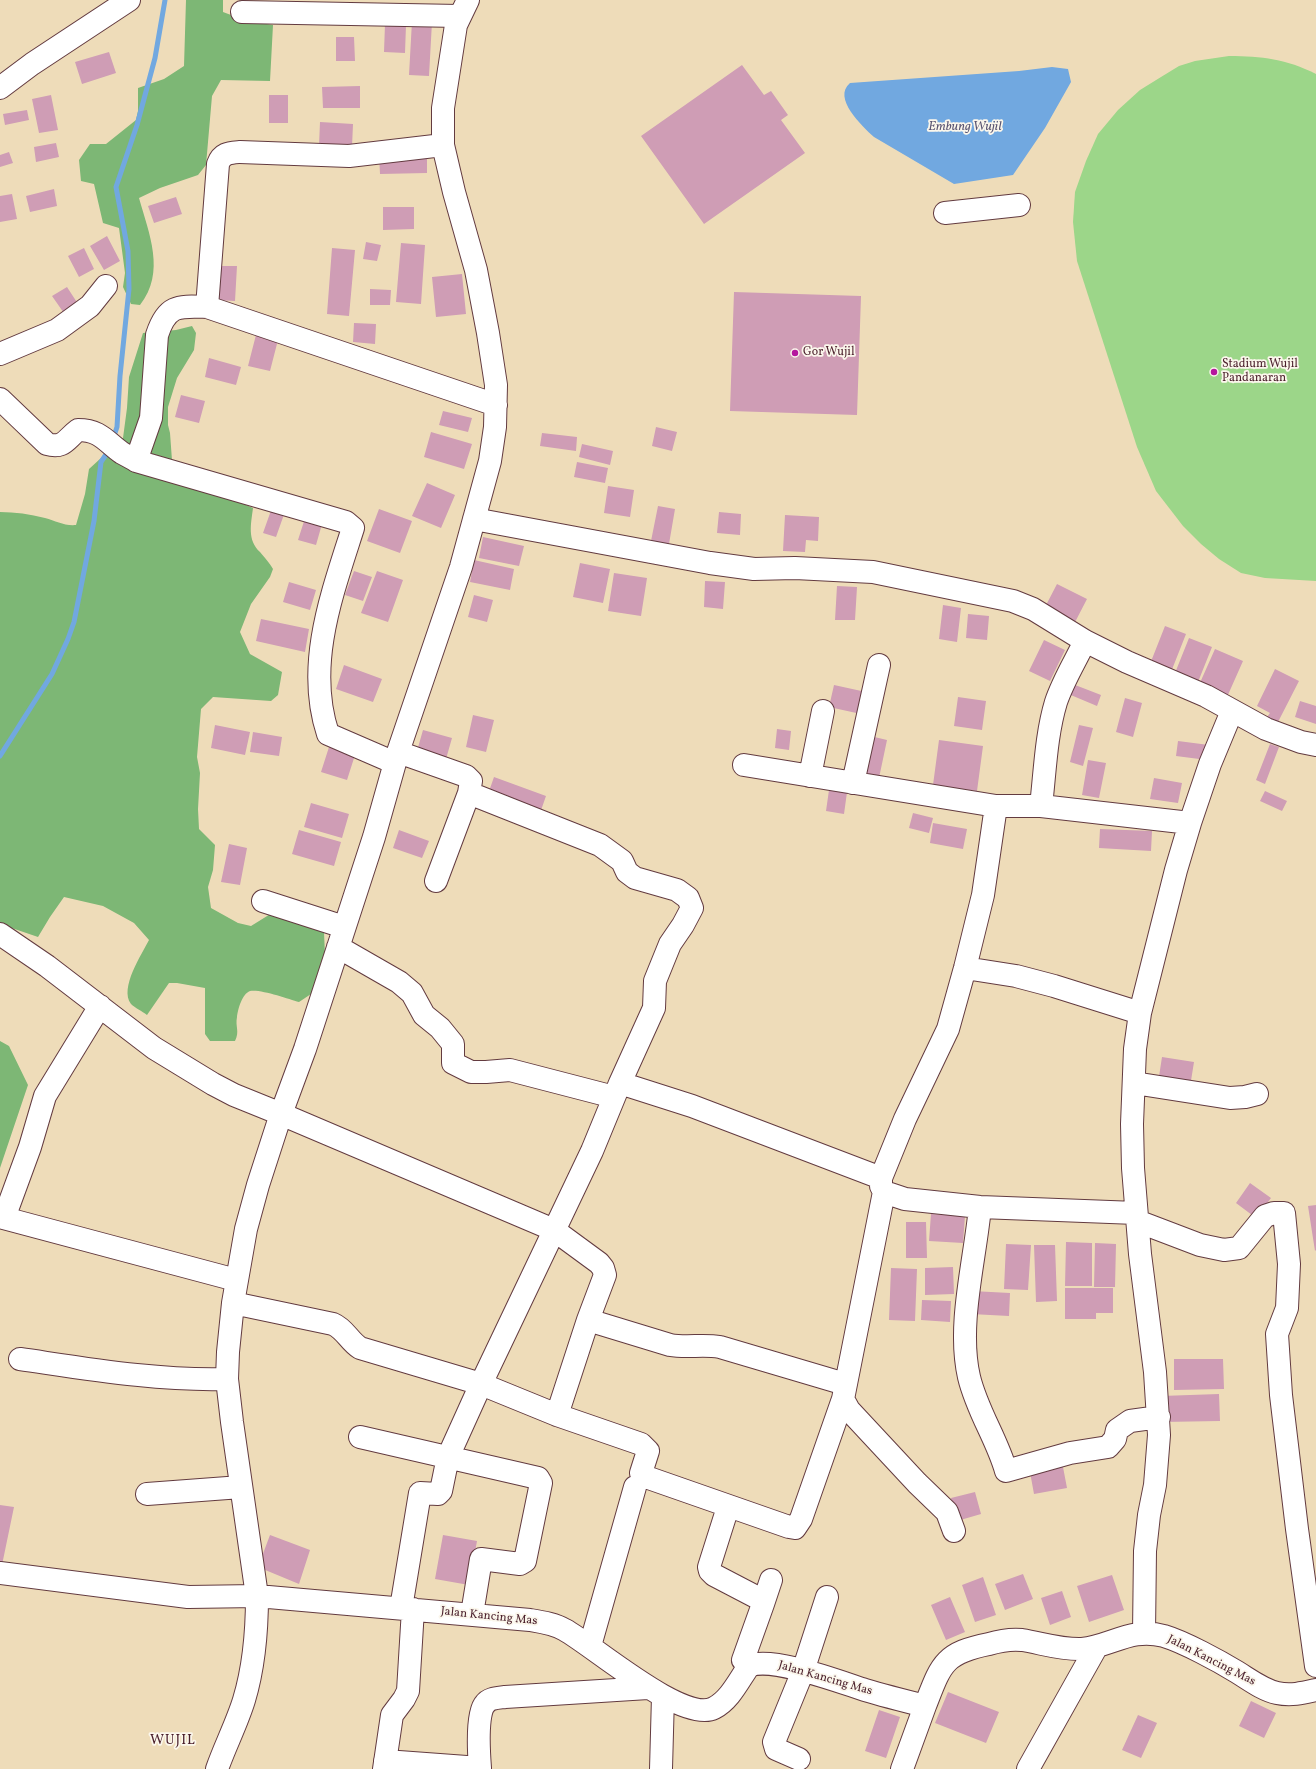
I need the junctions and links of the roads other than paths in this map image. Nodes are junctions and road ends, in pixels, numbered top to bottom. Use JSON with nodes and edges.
{"nodes":[{"id":1,"x":129,"y":0,"type":"edge"},
{"id":2,"x":464,"y":8,"type":"edge"},
{"id":3,"x":242,"y":12,"type":"dead end"},
{"id":4,"x":0,"y":88,"type":"edge"},
{"id":5,"x":443,"y":145,"type":"junction"},
{"id":6,"x":1019,"y":205,"type":"dead end"},
{"id":7,"x":945,"y":213,"type":"dead end"},
{"id":8,"x":106,"y":286,"type":"dead end"},
{"id":9,"x":208,"y":307,"type":"junction"},
{"id":10,"x":0,"y":354,"type":"edge"},
{"id":11,"x":0,"y":399,"type":"edge"},
{"id":12,"x":496,"y":404,"type":"junction"},
{"id":13,"x":129,"y":457,"type":"junction"},
{"id":14,"x":474,"y":520,"type":"junction"},
{"id":15,"x":1085,"y":641,"type":"junction"},
{"id":16,"x":879,"y":665,"type":"dead end"},
{"id":17,"x":823,"y":711,"type":"dead end"},
{"id":18,"x":1232,"y":711,"type":"junction"},
{"id":19,"x":1316,"y":745,"type":"edge"},
{"id":20,"x":397,"y":758,"type":"junction"},
{"id":21,"x":744,"y":765,"type":"dead end"},
{"id":22,"x":810,"y":776,"type":"junction"},
{"id":23,"x":853,"y":783,"type":"junction"},
{"id":24,"x":469,"y":793,"type":"junction"},
{"id":25,"x":996,"y":806,"type":"junction"},
{"id":26,"x":1041,"y":806,"type":"junction"},
{"id":27,"x":1190,"y":823,"type":"junction"},
{"id":28,"x":436,"y":881,"type":"dead end"},
{"id":29,"x":263,"y":901,"type":"dead end"},
{"id":30,"x":0,"y":934,"type":"edge"},
{"id":31,"x":341,"y":937,"type":"junction"},
{"id":32,"x":965,"y":968,"type":"junction"},
{"id":33,"x":100,"y":1006,"type":"junction"},
{"id":34,"x":1140,"y":1013,"type":"junction"},
{"id":35,"x":1134,"y":1083,"type":"junction"},
{"id":36,"x":617,"y":1090,"type":"junction"},
{"id":37,"x":1257,"y":1094,"type":"dead end"},
{"id":38,"x":281,"y":1114,"type":"junction"},
{"id":39,"x":882,"y":1185,"type":"junction"},
{"id":40,"x":980,"y":1207,"type":"junction"},
{"id":41,"x":2,"y":1217,"type":"edge"},
{"id":42,"x":1136,"y":1217,"type":"junction"},
{"id":43,"x":554,"y":1230,"type":"junction"},
{"id":44,"x":236,"y":1280,"type":"junction"},
{"id":45,"x":233,"y":1303,"type":"junction"},
{"id":46,"x":588,"y":1320,"type":"junction"},
{"id":47,"x":20,"y":1359,"type":"dead end"},
{"id":48,"x":228,"y":1379,"type":"junction"},
{"id":49,"x":480,"y":1384,"type":"junction"},
{"id":50,"x":844,"y":1392,"type":"junction"},
{"id":51,"x":557,"y":1416,"type":"junction"},
{"id":52,"x":1159,"y":1418,"type":"junction"},
{"id":53,"x":360,"y":1437,"type":"dead end"},
{"id":54,"x":448,"y":1457,"type":"junction"},
{"id":55,"x":241,"y":1487,"type":"junction"},
{"id":56,"x":635,"y":1487,"type":"dead end"},
{"id":57,"x":148,"y":1494,"type":"dead end"},
{"id":58,"x":728,"y":1507,"type":"junction"},
{"id":59,"x":954,"y":1531,"type":"dead end"},
{"id":60,"x":0,"y":1573,"type":"edge"},
{"id":61,"x":771,"y":1580,"type":"dead end"},
{"id":62,"x":257,"y":1596,"type":"junction"},
{"id":63,"x":827,"y":1597,"type":"dead end"},
{"id":64,"x":763,"y":1604,"type":"junction"},
{"id":65,"x":407,"y":1609,"type":"junction"},
{"id":66,"x":472,"y":1614,"type":"junction"},
{"id":67,"x":1144,"y":1633,"type":"junction"},
{"id":68,"x":590,"y":1646,"type":"junction"},
{"id":69,"x":1097,"y":1646,"type":"junction"},
{"id":70,"x":749,"y":1666,"type":"junction"},
{"id":71,"x":1316,"y":1666,"type":"edge"},
{"id":72,"x":803,"y":1671,"type":"junction"},
{"id":73,"x":1316,"y":1690,"type":"edge"},
{"id":74,"x":655,"y":1692,"type":"junction"},
{"id":75,"x":925,"y":1706,"type":"junction"},
{"id":76,"x":799,"y":1759,"type":"dead end"},
{"id":77,"x":385,"y":1765,"type":"edge"},
{"id":78,"x":217,"y":1769,"type":"edge"},
{"id":79,"x":480,"y":1769,"type":"edge"},
{"id":80,"x":661,"y":1769,"type":"edge"},
{"id":81,"x":902,"y":1769,"type":"edge"},
{"id":82,"x":1028,"y":1769,"type":"edge"}],
"edges":[{"from":1,"to":4,"type":"street"},
{"from":2,"to":3,"type":"street"},
{"from":2,"to":5,"type":"street"},
{"from":5,"to":9,"type":"street"},
{"from":5,"to":12,"type":"street"},
{"from":6,"to":7,"type":"street"},
{"from":8,"to":10,"type":"street"},
{"from":9,"to":12,"type":"street"},
{"from":9,"to":13,"type":"street"},
{"from":11,"to":13,"type":"street"},
{"from":12,"to":14,"type":"street"},
{"from":13,"to":20,"type":"street"},
{"from":14,"to":15,"type":"street"},
{"from":14,"to":20,"type":"street"},
{"from":15,"to":18,"type":"street"},
{"from":15,"to":26,"type":"street"},
{"from":16,"to":23,"type":"street"},
{"from":17,"to":22,"type":"street"},
{"from":18,"to":19,"type":"street"},
{"from":18,"to":27,"type":"street"},
{"from":20,"to":24,"type":"street"},
{"from":20,"to":31,"type":"street"},
{"from":21,"to":22,"type":"street"},
{"from":22,"to":23,"type":"street"},
{"from":23,"to":25,"type":"street"},
{"from":24,"to":28,"type":"street"},
{"from":24,"to":36,"type":"street"},
{"from":25,"to":26,"type":"street"},
{"from":25,"to":32,"type":"street"},
{"from":26,"to":27,"type":"street"},
{"from":27,"to":34,"type":"street"},
{"from":29,"to":31,"type":"street"},
{"from":30,"to":33,"type":"street"},
{"from":31,"to":36,"type":"street"},
{"from":31,"to":38,"type":"street"},
{"from":32,"to":34,"type":"street"},
{"from":32,"to":39,"type":"street"},
{"from":33,"to":38,"type":"street"},
{"from":33,"to":41,"type":"street"},
{"from":34,"to":35,"type":"street"},
{"from":35,"to":37,"type":"street"},
{"from":35,"to":42,"type":"street"},
{"from":36,"to":39,"type":"street"},
{"from":36,"to":43,"type":"street"},
{"from":38,"to":43,"type":"street"},
{"from":38,"to":44,"type":"street"},
{"from":39,"to":40,"type":"street"},
{"from":39,"to":50,"type":"street"},
{"from":40,"to":42,"type":"street"},
{"from":40,"to":52,"type":"street"},
{"from":41,"to":44,"type":"street"},
{"from":42,"to":52,"type":"street"},
{"from":42,"to":71,"type":"street"},
{"from":43,"to":46,"type":"street"},
{"from":43,"to":49,"type":"street"},
{"from":44,"to":45,"type":"street"},
{"from":45,"to":48,"type":"street"},
{"from":45,"to":49,"type":"street"},
{"from":46,"to":50,"type":"street"},
{"from":46,"to":51,"type":"street"},
{"from":47,"to":48,"type":"street"},
{"from":48,"to":55,"type":"street"},
{"from":49,"to":51,"type":"street"},
{"from":49,"to":54,"type":"street"},
{"from":50,"to":58,"type":"street"},
{"from":50,"to":59,"type":"street"},
{"from":51,"to":58,"type":"street"},
{"from":52,"to":67,"type":"street"},
{"from":53,"to":54,"type":"street"},
{"from":54,"to":65,"type":"street"},
{"from":54,"to":66,"type":"street"},
{"from":55,"to":57,"type":"street"},
{"from":55,"to":62,"type":"street"},
{"from":56,"to":68,"type":"street"},
{"from":58,"to":64,"type":"street"},
{"from":60,"to":62,"type":"street","name":"Jalan Kancing Mas"},
{"from":61,"to":64,"type":"street"},
{"from":62,"to":65,"type":"street","name":"Jalan Kancing Mas"},
{"from":62,"to":78,"type":"street"},
{"from":63,"to":72,"type":"street"},
{"from":64,"to":70,"type":"street"},
{"from":65,"to":66,"type":"street","name":"Jalan Kancing Mas"},
{"from":65,"to":77,"type":"street"},
{"from":66,"to":68,"type":"street","name":"Jalan Kancing Mas"},
{"from":67,"to":69,"type":"street","name":"Jalan Kancing Mas"},
{"from":67,"to":73,"type":"street","name":"Jalan Kancing Mas"},
{"from":68,"to":74,"type":"street","name":"Jalan Kancing Mas"},
{"from":69,"to":75,"type":"street","name":"Jalan Kancing Mas"},
{"from":69,"to":82,"type":"street"},
{"from":70,"to":72,"type":"street","name":"Jalan Kancing Mas"},
{"from":70,"to":74,"type":"street","name":"Jalan Kancing Mas"},
{"from":72,"to":75,"type":"street","name":"Jalan Kancing Mas"},
{"from":72,"to":76,"type":"street"},
{"from":74,"to":79,"type":"street"},
{"from":74,"to":80,"type":"street"},
{"from":75,"to":81,"type":"street"},
{"from":77,"to":79,"type":"street"}]}
